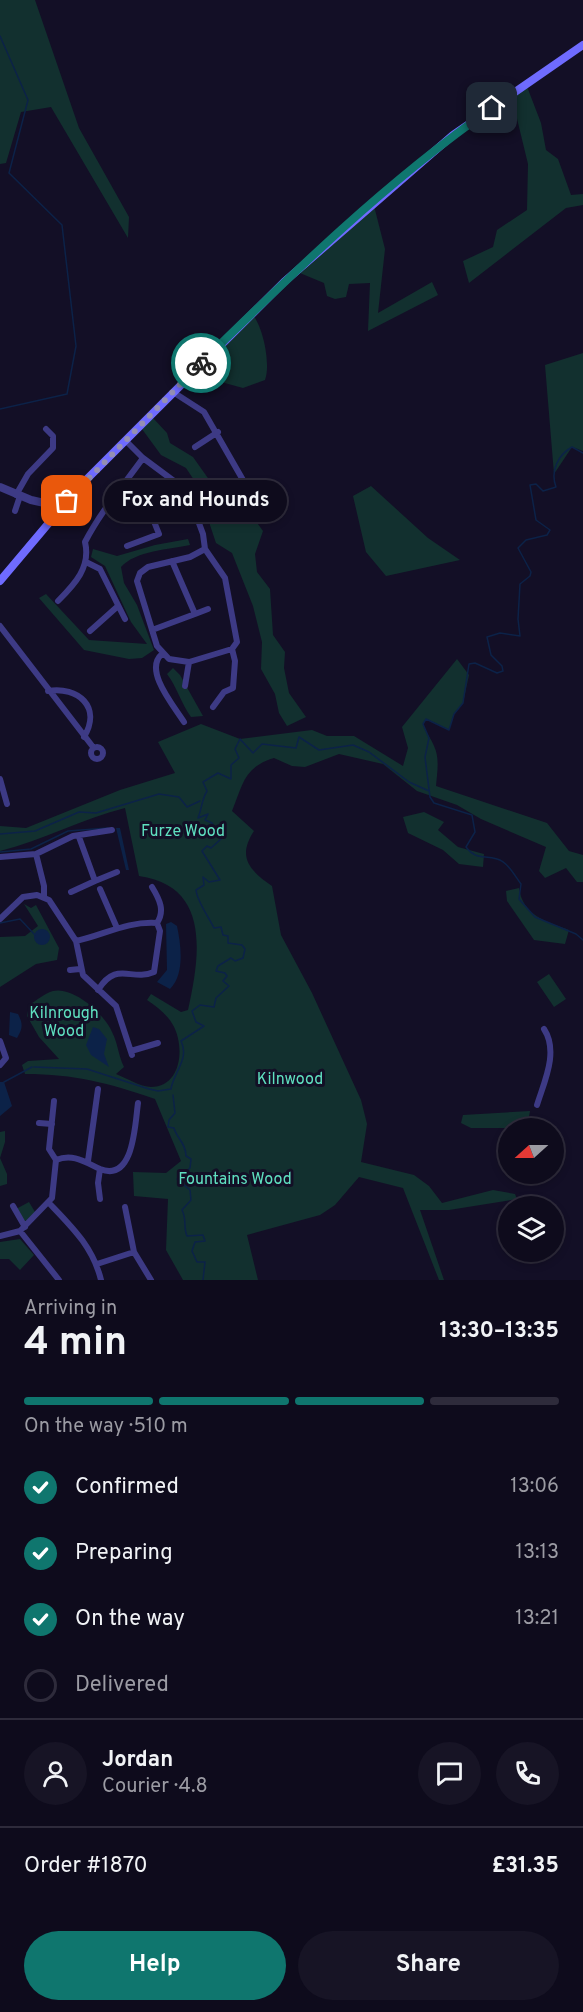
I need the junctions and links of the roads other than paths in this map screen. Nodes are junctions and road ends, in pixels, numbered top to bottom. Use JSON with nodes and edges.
{"nodes":[{"id":1,"x":583,"y":45,"type":"edge"},
{"id":2,"x":173,"y":392,"type":"junction"},
{"id":3,"x":51,"y":430,"type":"dead end"},
{"id":4,"x":218,"y":432,"type":"junction"},
{"id":5,"x":125,"y":440,"type":"junction"},
{"id":6,"x":195,"y":447,"type":"dead end"},
{"id":7,"x":143,"y":458,"type":"junction"},
{"id":8,"x":0,"y":487,"type":"edge"},
{"id":9,"x":18,"y":496,"type":"junction"},
{"id":10,"x":116,"y":496,"type":"junction"},
{"id":11,"x":232,"y":499,"type":"dead end"},
{"id":12,"x":62,"y":507,"type":"junction"},
{"id":13,"x":15,"y":511,"type":"dead end"},
{"id":14,"x":127,"y":546,"type":"dead end"},
{"id":15,"x":205,"y":549,"type":"junction"},
{"id":16,"x":172,"y":561,"type":"junction"},
{"id":17,"x":86,"y":562,"type":"junction"},
{"id":18,"x":0,"y":581,"type":"edge"},
{"id":19,"x":58,"y":601,"type":"dead end"},
{"id":20,"x":118,"y":606,"type":"junction"},
{"id":21,"x":208,"y":609,"type":"dead end"},
{"id":22,"x":195,"y":614,"type":"junction"},
{"id":23,"x":125,"y":619,"type":"dead end"},
{"id":24,"x":0,"y":626,"type":"edge"},
{"id":25,"x":152,"y":630,"type":"junction"},
{"id":26,"x":90,"y":631,"type":"dead end"},
{"id":27,"x":232,"y":649,"type":"junction"},
{"id":28,"x":162,"y":654,"type":"junction"},
{"id":29,"x":189,"y":662,"type":"junction"},
{"id":30,"x":185,"y":686,"type":"dead end"},
{"id":31,"x":48,"y":690,"type":"junction"},
{"id":32,"x":213,"y":707,"type":"dead end"},
{"id":33,"x":184,"y":722,"type":"dead end"},
{"id":34,"x":84,"y":737,"type":"junction"},
{"id":35,"x":93,"y":747,"type":"dead end"},
{"id":36,"x":0,"y":779,"type":"edge"},
{"id":37,"x":1,"y":788,"type":"edge"},
{"id":38,"x":7,"y":804,"type":"dead end"},
{"id":39,"x":112,"y":830,"type":"dead end"},
{"id":40,"x":79,"y":837,"type":"junction"},
{"id":41,"x":36,"y":854,"type":"junction"},
{"id":42,"x":0,"y":857,"type":"edge"},
{"id":43,"x":117,"y":872,"type":"dead end"},
{"id":44,"x":95,"y":881,"type":"junction"},
{"id":45,"x":152,"y":887,"type":"dead end"},
{"id":46,"x":100,"y":889,"type":"dead end"},
{"id":47,"x":71,"y":892,"type":"dead end"},
{"id":48,"x":44,"y":896,"type":"junction"},
{"id":49,"x":0,"y":919,"type":"edge"},
{"id":50,"x":157,"y":924,"type":"junction"},
{"id":51,"x":117,"y":928,"type":"junction"},
{"id":52,"x":76,"y":941,"type":"junction"},
{"id":53,"x":80,"y":969,"type":"junction"},
{"id":54,"x":70,"y":970,"type":"dead end"},
{"id":55,"x":98,"y":990,"type":"junction"},
{"id":56,"x":544,"y":1029,"type":"dead end"},
{"id":57,"x":0,"y":1041,"type":"edge"},
{"id":58,"x":158,"y":1043,"type":"dead end"},
{"id":59,"x":0,"y":1065,"type":"edge"},
{"id":60,"x":98,"y":1089,"type":"dead end"},
{"id":61,"x":54,"y":1101,"type":"dead end"},
{"id":62,"x":138,"y":1103,"type":"dead end"},
{"id":63,"x":537,"y":1105,"type":"dead end"},
{"id":64,"x":39,"y":1123,"type":"dead end"},
{"id":65,"x":52,"y":1124,"type":"junction"},
{"id":66,"x":56,"y":1160,"type":"junction"},
{"id":67,"x":88,"y":1161,"type":"junction"},
{"id":68,"x":100,"y":1169,"type":"junction"},
{"id":69,"x":100,"y":1199,"type":"dead end"},
{"id":70,"x":49,"y":1203,"type":"junction"},
{"id":71,"x":13,"y":1206,"type":"dead end"},
{"id":72,"x":125,"y":1207,"type":"dead end"},
{"id":73,"x":22,"y":1229,"type":"junction"},
{"id":74,"x":0,"y":1236,"type":"edge"},
{"id":75,"x":134,"y":1252,"type":"junction"},
{"id":76,"x":97,"y":1264,"type":"junction"},
{"id":77,"x":59,"y":1280,"type":"edge"},
{"id":78,"x":101,"y":1280,"type":"edge"},
{"id":79,"x":151,"y":1280,"type":"edge"}],
"edges":[{"from":1,"to":2,"type":"main road"},
{"from":2,"to":4,"type":"street"},
{"from":2,"to":5,"type":"main road"},
{"from":3,"to":9,"type":"street"},
{"from":4,"to":6,"type":"street"},
{"from":4,"to":11,"type":"street"},
{"from":5,"to":7,"type":"street"},
{"from":5,"to":12,"type":"main road"},
{"from":7,"to":10,"type":"street"},
{"from":7,"to":15,"type":"street"},
{"from":8,"to":9,"type":"street"},
{"from":9,"to":12,"type":"street"},
{"from":9,"to":13,"type":"street"},
{"from":10,"to":14,"type":"street"},
{"from":10,"to":17,"type":"street"},
{"from":12,"to":18,"type":"main road"},
{"from":15,"to":16,"type":"street"},
{"from":15,"to":27,"type":"street"},
{"from":16,"to":22,"type":"street"},
{"from":16,"to":25,"type":"street"},
{"from":17,"to":19,"type":"street"},
{"from":17,"to":20,"type":"street"},
{"from":20,"to":23,"type":"street"},
{"from":20,"to":26,"type":"street"},
{"from":21,"to":22,"type":"street"},
{"from":22,"to":25,"type":"street"},
{"from":24,"to":31,"type":"street"},
{"from":25,"to":28,"type":"street"},
{"from":27,"to":29,"type":"street"},
{"from":27,"to":32,"type":"street"},
{"from":28,"to":29,"type":"street"},
{"from":28,"to":33,"type":"street"},
{"from":29,"to":30,"type":"street"},
{"from":31,"to":34,"type":"street"},
{"from":31,"to":34,"type":"street"},
{"from":34,"to":35,"type":"street"},
{"from":36,"to":37,"type":"street"},
{"from":37,"to":38,"type":"street"},
{"from":39,"to":40,"type":"street"},
{"from":40,"to":41,"type":"street"},
{"from":40,"to":44,"type":"street"},
{"from":41,"to":42,"type":"street"},
{"from":41,"to":48,"type":"street"},
{"from":43,"to":44,"type":"street"},
{"from":44,"to":47,"type":"street"},
{"from":45,"to":50,"type":"street"},
{"from":46,"to":51,"type":"street"},
{"from":48,"to":49,"type":"street"},
{"from":48,"to":52,"type":"street"},
{"from":50,"to":51,"type":"street"},
{"from":50,"to":55,"type":"street"},
{"from":51,"to":52,"type":"street"},
{"from":52,"to":53,"type":"street"},
{"from":53,"to":54,"type":"street"},
{"from":53,"to":55,"type":"street"},
{"from":55,"to":58,"type":"street"},
{"from":56,"to":63,"type":"street"},
{"from":57,"to":59,"type":"street"},
{"from":60,"to":67,"type":"street"},
{"from":61,"to":65,"type":"street"},
{"from":62,"to":68,"type":"street"},
{"from":64,"to":65,"type":"street"},
{"from":65,"to":66,"type":"street"},
{"from":66,"to":67,"type":"street"},
{"from":66,"to":70,"type":"street"},
{"from":67,"to":68,"type":"street"},
{"from":68,"to":69,"type":"street"},
{"from":70,"to":73,"type":"street"},
{"from":70,"to":76,"type":"street"},
{"from":71,"to":73,"type":"street"},
{"from":72,"to":75,"type":"street"},
{"from":73,"to":74,"type":"street"},
{"from":73,"to":77,"type":"street"},
{"from":75,"to":76,"type":"street"},
{"from":75,"to":79,"type":"street"},
{"from":76,"to":78,"type":"street"}]}
